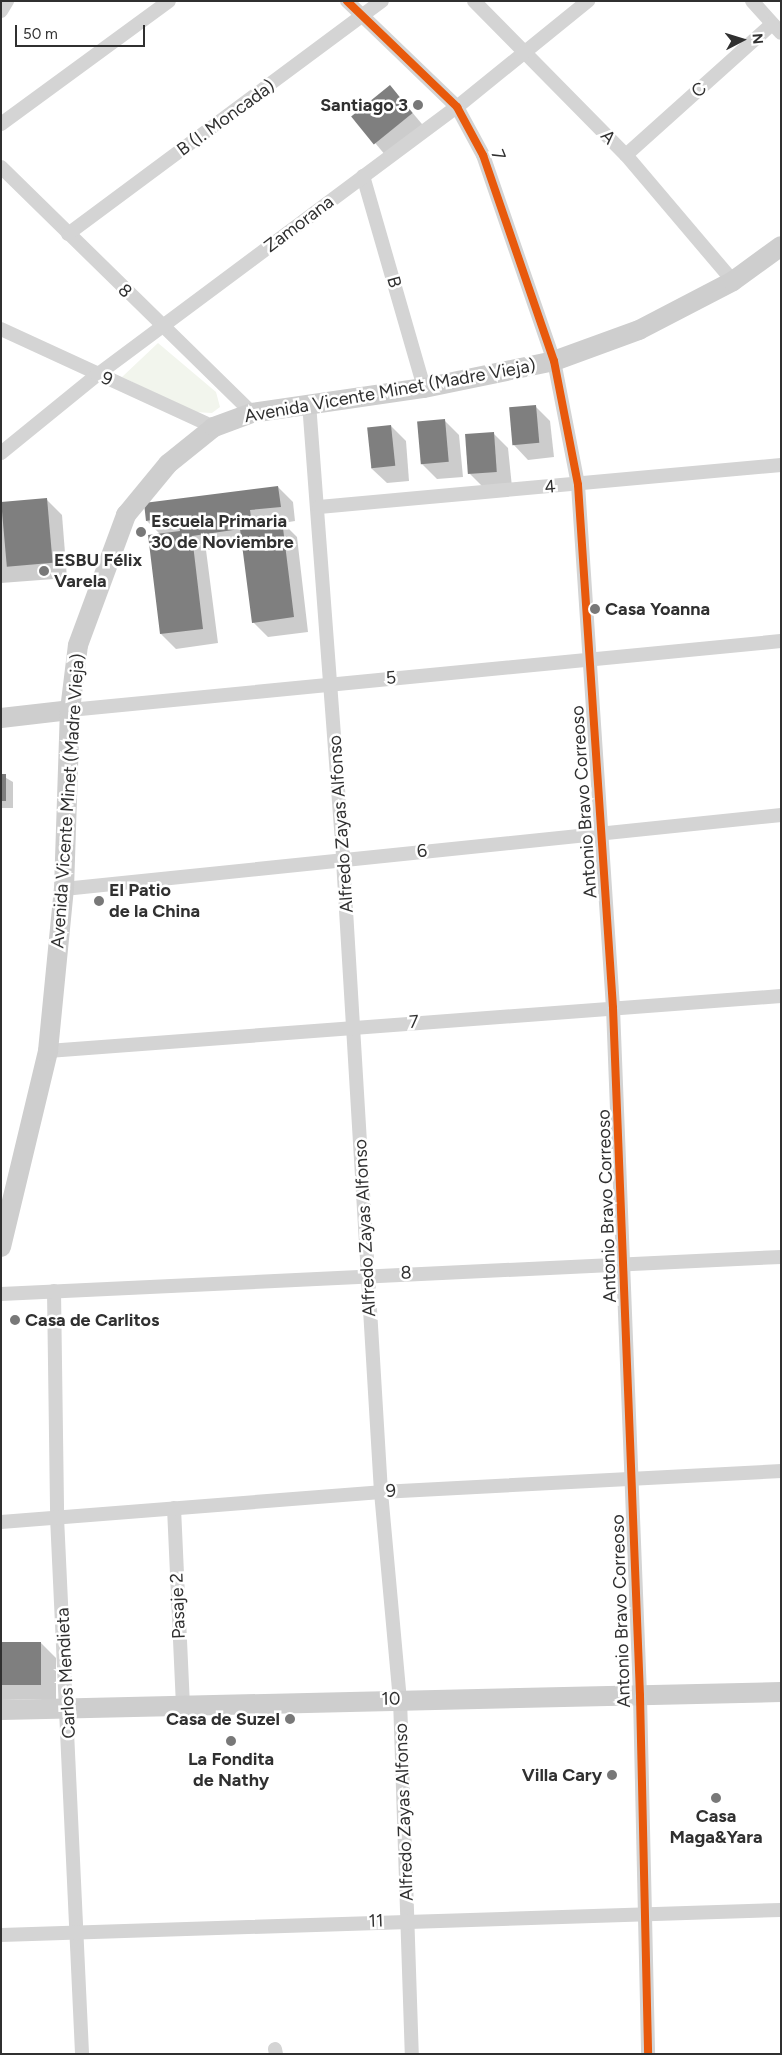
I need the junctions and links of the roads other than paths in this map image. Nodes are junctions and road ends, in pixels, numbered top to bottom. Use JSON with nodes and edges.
{"nodes":[{"id":1,"x":7,"y":1,"type":"edge"},
{"id":2,"x":169,"y":1,"type":"edge"},
{"id":3,"x":347,"y":1,"type":"edge"},
{"id":4,"x":382,"y":1,"type":"edge"},
{"id":5,"x":474,"y":1,"type":"edge"},
{"id":6,"x":588,"y":1,"type":"edge"},
{"id":7,"x":752,"y":1,"type":"edge"},
{"id":8,"x":1,"y":10,"type":"edge"},
{"id":9,"x":364,"y":16,"type":"junction"},
{"id":10,"x":776,"y":29,"type":"edge"},
{"id":11,"x":525,"y":48,"type":"junction"},
{"id":12,"x":457,"y":108,"type":"junction"},
{"id":13,"x":1,"y":124,"type":"edge"},
{"id":14,"x":626,"y":155,"type":"junction"},
{"id":15,"x":1,"y":167,"type":"edge"},
{"id":16,"x":363,"y":176,"type":"junction"},
{"id":17,"x":68,"y":234,"type":"junction"},
{"id":18,"x":781,"y":246,"type":"edge"},
{"id":19,"x":733,"y":281,"type":"junction"},
{"id":20,"x":162,"y":328,"type":"junction"},
{"id":21,"x":1,"y":329,"type":"edge"},
{"id":22,"x":554,"y":361,"type":"junction"},
{"id":23,"x":97,"y":375,"type":"junction"},
{"id":24,"x":424,"y":388,"type":"junction"},
{"id":25,"x":309,"y":403,"type":"junction"},
{"id":26,"x":252,"y":412,"type":"junction"},
{"id":27,"x":214,"y":427,"type":"junction"},
{"id":28,"x":6,"y":451,"type":"edge"},
{"id":29,"x":781,"y":465,"type":"edge"},
{"id":30,"x":578,"y":485,"type":"junction"},
{"id":31,"x":319,"y":507,"type":"junction"},
{"id":32,"x":781,"y":641,"type":"edge"},
{"id":33,"x":591,"y":659,"type":"junction"},
{"id":34,"x":331,"y":684,"type":"junction"},
{"id":35,"x":70,"y":710,"type":"junction"},
{"id":36,"x":1,"y":718,"type":"edge"},
{"id":37,"x":781,"y":815,"type":"edge"},
{"id":38,"x":600,"y":833,"type":"junction"},
{"id":39,"x":344,"y":860,"type":"junction"},
{"id":40,"x":64,"y":889,"type":"junction"},
{"id":41,"x":781,"y":996,"type":"edge"},
{"id":42,"x":613,"y":1008,"type":"junction"},
{"id":43,"x":352,"y":1026,"type":"junction"},
{"id":44,"x":48,"y":1051,"type":"junction"},
{"id":45,"x":1,"y":1247,"type":"edge"},
{"id":46,"x":781,"y":1257,"type":"edge"},
{"id":47,"x":624,"y":1264,"type":"junction"},
{"id":48,"x":367,"y":1274,"type":"junction"},
{"id":49,"x":54,"y":1291,"type":"junction"},
{"id":50,"x":1,"y":1294,"type":"edge"},
{"id":51,"x":781,"y":1471,"type":"edge"},
{"id":52,"x":631,"y":1476,"type":"junction"},
{"id":53,"x":381,"y":1492,"type":"junction"},
{"id":54,"x":174,"y":1508,"type":"junction"},
{"id":55,"x":57,"y":1518,"type":"junction"},
{"id":56,"x":1,"y":1522,"type":"edge"},
{"id":57,"x":781,"y":1692,"type":"edge"},
{"id":58,"x":640,"y":1696,"type":"junction"},
{"id":59,"x":400,"y":1699,"type":"junction"},
{"id":60,"x":183,"y":1705,"type":"junction"},
{"id":61,"x":69,"y":1709,"type":"junction"},
{"id":62,"x":1,"y":1710,"type":"edge"},
{"id":63,"x":781,"y":1910,"type":"edge"},
{"id":64,"x":645,"y":1914,"type":"junction"},
{"id":65,"x":409,"y":1920,"type":"junction"},
{"id":66,"x":77,"y":1931,"type":"junction"},
{"id":67,"x":1,"y":1935,"type":"edge"},
{"id":68,"x":82,"y":2054,"type":"edge"},
{"id":69,"x":412,"y":2054,"type":"edge"},
{"id":70,"x":648,"y":2054,"type":"edge"}],
"edges":[{"from":1,"to":8,"type":"street"},
{"from":2,"to":13,"type":"street"},
{"from":3,"to":9,"type":"street","name":"7"},
{"from":4,"to":9,"type":"street","name":"B (I. Moncada)"},
{"from":5,"to":11,"type":"street","name":"A"},
{"from":6,"to":11,"type":"street","name":"Zamorana"},
{"from":7,"to":10,"type":"street"},
{"from":9,"to":12,"type":"street","name":"7"},
{"from":9,"to":17,"type":"street","name":"B (I. Moncada)"},
{"from":10,"to":14,"type":"street","name":"C"},
{"from":11,"to":12,"type":"street","name":"Zamorana"},
{"from":11,"to":14,"type":"street","name":"A"},
{"from":12,"to":16,"type":"street","name":"Zamorana"},
{"from":12,"to":22,"type":"street","name":"7"},
{"from":14,"to":19,"type":"street","name":"A"},
{"from":15,"to":17,"type":"street","name":"8"},
{"from":16,"to":20,"type":"street","name":"Zamorana"},
{"from":16,"to":24,"type":"street","name":"B"},
{"from":17,"to":20,"type":"street","name":"8"},
{"from":18,"to":19,"type":"main road","name":"Avenida Vicente Minet (Madre Vieja)"},
{"from":19,"to":22,"type":"main road","name":"Avenida Vicente Minet (Madre Vieja)"},
{"from":20,"to":23,"type":"street","name":"Zamorana"},
{"from":20,"to":26,"type":"street","name":"8"},
{"from":21,"to":23,"type":"street","name":"9"},
{"from":22,"to":24,"type":"main road","name":"Avenida Vicente Minet (Madre Vieja)"},
{"from":22,"to":30,"type":"street","name":"Antonio Bravo Correoso"},
{"from":23,"to":27,"type":"street","name":"9"},
{"from":23,"to":28,"type":"street","name":"Zamorana"},
{"from":24,"to":25,"type":"main road","name":"Avenida Vicente Minet (Madre Vieja)"},
{"from":25,"to":26,"type":"main road","name":"Avenida Vicente Minet (Madre Vieja)"},
{"from":25,"to":31,"type":"street","name":"Alfredo Zayas Alfonso"},
{"from":26,"to":27,"type":"main road","name":"Avenida Vicente Minet (Madre Vieja)"},
{"from":27,"to":35,"type":"main road","name":"Avenida Vicente Minet (Madre Vieja)"},
{"from":29,"to":30,"type":"street","name":"4"},
{"from":30,"to":31,"type":"street","name":"4"},
{"from":30,"to":33,"type":"street","name":"Antonio Bravo Correoso"},
{"from":31,"to":34,"type":"street","name":"Alfredo Zayas Alfonso"},
{"from":32,"to":33,"type":"street","name":"5"},
{"from":33,"to":34,"type":"street","name":"5"},
{"from":33,"to":38,"type":"street","name":"Antonio Bravo Correoso"},
{"from":34,"to":35,"type":"street","name":"5"},
{"from":34,"to":39,"type":"street","name":"Alfredo Zayas Alfonso"},
{"from":35,"to":36,"type":"main road","name":"5"},
{"from":35,"to":40,"type":"main road","name":"Avenida Vicente Minet (Madre Vieja)"},
{"from":37,"to":38,"type":"street","name":"6"},
{"from":38,"to":39,"type":"street","name":"6"},
{"from":38,"to":42,"type":"street","name":"Antonio Bravo Correoso"},
{"from":39,"to":40,"type":"street","name":"6"},
{"from":39,"to":43,"type":"street","name":"Alfredo Zayas Alfonso"},
{"from":40,"to":44,"type":"main road","name":"Avenida Vicente Minet (Madre Vieja)"},
{"from":41,"to":42,"type":"street","name":"7"},
{"from":42,"to":43,"type":"street","name":"7"},
{"from":42,"to":47,"type":"street","name":"Antonio Bravo Correoso"},
{"from":43,"to":44,"type":"street","name":"7"},
{"from":43,"to":48,"type":"street","name":"Alfredo Zayas Alfonso"},
{"from":44,"to":45,"type":"main road","name":"Avenida Vicente Minet (Madre Vieja)"},
{"from":46,"to":47,"type":"street","name":"8"},
{"from":47,"to":48,"type":"street","name":"8"},
{"from":47,"to":52,"type":"street","name":"Antonio Bravo Correoso"},
{"from":48,"to":49,"type":"street","name":"8"},
{"from":48,"to":53,"type":"street","name":"Alfredo Zayas Alfonso"},
{"from":49,"to":50,"type":"street","name":"8"},
{"from":49,"to":55,"type":"street","name":"Carlos Mendieta"},
{"from":51,"to":52,"type":"street","name":"9"},
{"from":52,"to":53,"type":"street","name":"9"},
{"from":52,"to":58,"type":"street","name":"Antonio Bravo Correoso"},
{"from":53,"to":54,"type":"street","name":"9"},
{"from":53,"to":59,"type":"street","name":"Alfredo Zayas Alfonso"},
{"from":54,"to":55,"type":"street","name":"9"},
{"from":54,"to":60,"type":"street","name":"Pasaje 2"},
{"from":55,"to":56,"type":"street","name":"9"},
{"from":55,"to":61,"type":"street","name":"Carlos Mendieta"},
{"from":57,"to":58,"type":"main road","name":"10"},
{"from":58,"to":59,"type":"main road","name":"10"},
{"from":58,"to":64,"type":"street","name":"Antonio Bravo Correoso"},
{"from":59,"to":60,"type":"main road","name":"10"},
{"from":59,"to":65,"type":"street","name":"Alfredo Zayas Alfonso"},
{"from":60,"to":61,"type":"main road","name":"10"},
{"from":61,"to":62,"type":"main road","name":"10"},
{"from":61,"to":66,"type":"street","name":"Carlos Mendieta"},
{"from":63,"to":64,"type":"street","name":"11"},
{"from":64,"to":65,"type":"street","name":"11"},
{"from":64,"to":70,"type":"street","name":"Antonio Bravo Correoso"},
{"from":65,"to":66,"type":"street","name":"11"},
{"from":65,"to":69,"type":"street","name":"Alfredo Zayas Alfonso"},
{"from":66,"to":67,"type":"street","name":"11"},
{"from":66,"to":68,"type":"street","name":"Carlos Mendieta"}]}
